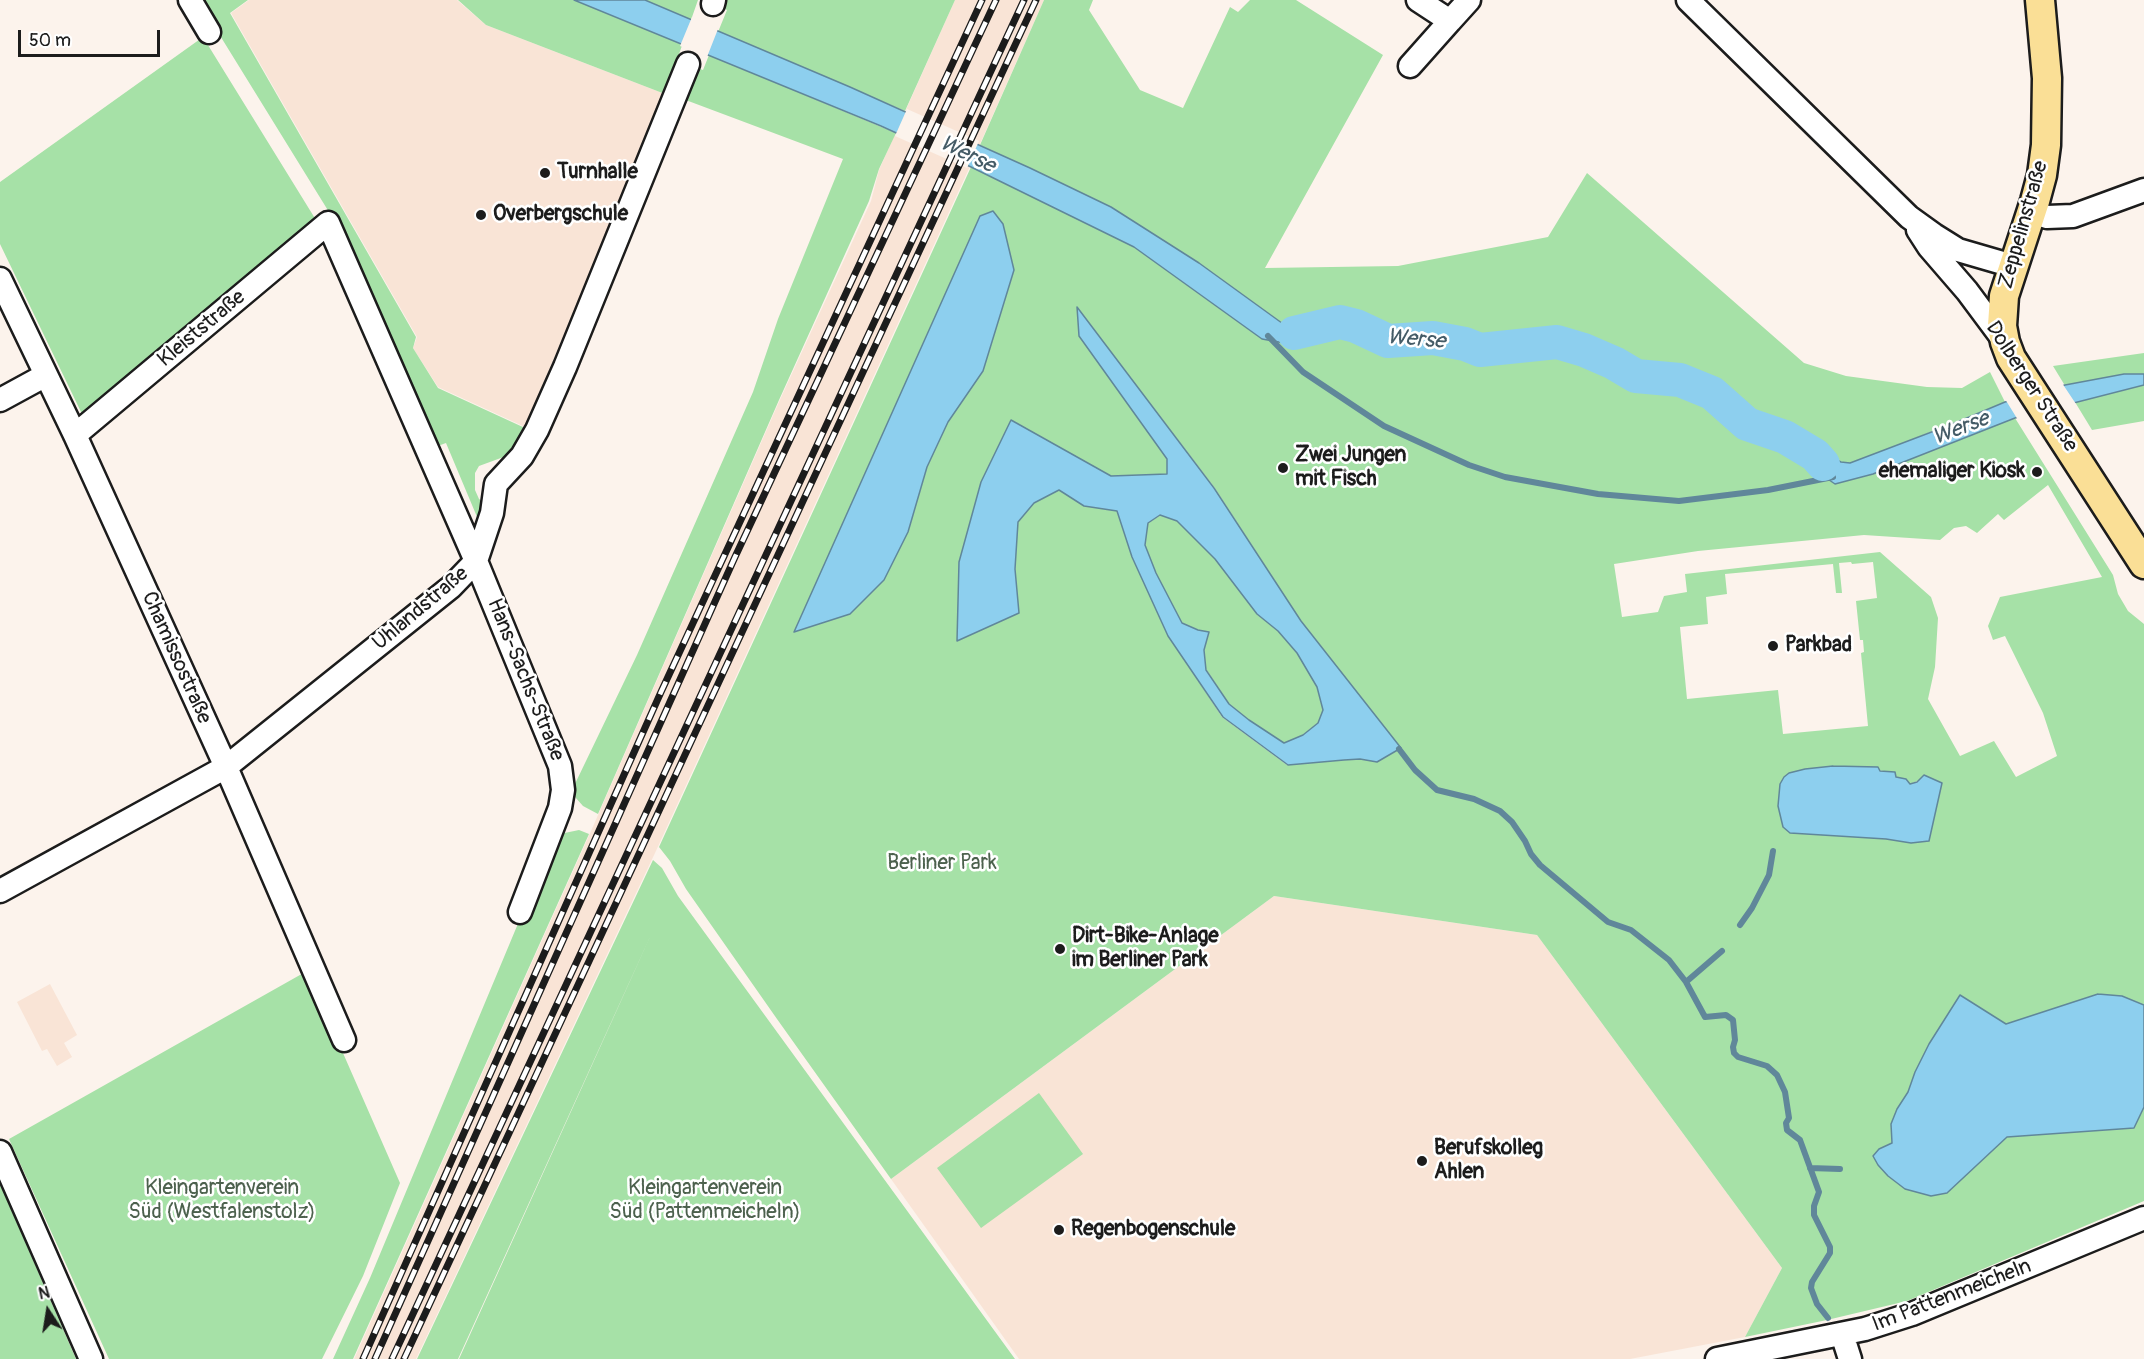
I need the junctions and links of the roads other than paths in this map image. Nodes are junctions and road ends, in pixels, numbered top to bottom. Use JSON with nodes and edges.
{"nodes":[{"id":1,"x":190,"y":0,"type":"edge"},
{"id":2,"x":1418,"y":0,"type":"edge"},
{"id":3,"x":1469,"y":0,"type":"edge"},
{"id":4,"x":1688,"y":0,"type":"edge"},
{"id":5,"x":2040,"y":0,"type":"edge"},
{"id":6,"x":1450,"y":21,"type":"junction"},
{"id":7,"x":209,"y":32,"type":"dead end"},
{"id":8,"x":688,"y":64,"type":"dead end"},
{"id":9,"x":1410,"y":66,"type":"dead end"},
{"id":10,"x":2144,"y":190,"type":"edge"},
{"id":11,"x":2031,"y":212,"type":"junction"},
{"id":12,"x":1909,"y":217,"type":"junction"},
{"id":13,"x":328,"y":223,"type":"joint"},
{"id":14,"x":2013,"y":266,"type":"junction"},
{"id":15,"x":0,"y":279,"type":"edge"},
{"id":16,"x":2005,"y":342,"type":"junction"},
{"id":17,"x":46,"y":375,"type":"junction"},
{"id":18,"x":0,"y":400,"type":"edge"},
{"id":19,"x":75,"y":435,"type":"junction"},
{"id":20,"x":476,"y":561,"type":"junction"},
{"id":21,"x":2144,"y":564,"type":"edge"},
{"id":22,"x":226,"y":767,"type":"junction"},
{"id":23,"x":0,"y":891,"type":"edge"},
{"id":24,"x":520,"y":912,"type":"dead end"},
{"id":25,"x":344,"y":1040,"type":"dead end"},
{"id":26,"x":1,"y":1155,"type":"edge"},
{"id":27,"x":2144,"y":1218,"type":"edge"},
{"id":28,"x":1842,"y":1334,"type":"junction"},
{"id":29,"x":91,"y":1359,"type":"edge"},
{"id":30,"x":1717,"y":1359,"type":"edge"},
{"id":31,"x":1850,"y":1359,"type":"edge"}],
"edges":[{"from":1,"to":7,"type":"street"},
{"from":2,"to":6,"type":"street"},
{"from":3,"to":6,"type":"street"},
{"from":4,"to":12,"type":"street","name":"Dolberger Straße"},
{"from":5,"to":11,"type":"main road","name":"Zeppelinstraße"},
{"from":6,"to":9,"type":"street"},
{"from":8,"to":20,"type":"street","name":"Uhlandstraße"},
{"from":10,"to":11,"type":"street"},
{"from":11,"to":14,"type":"main road","name":"Zeppelinstraße"},
{"from":12,"to":14,"type":"street","name":"Dolberger Straße"},
{"from":12,"to":16,"type":"street","name":"Dolberger Straße"},
{"from":13,"to":19,"type":"street","name":"Kleiststraße"},
{"from":13,"to":20,"type":"street","name":"Hans-Sachs-Straße"},
{"from":14,"to":16,"type":"main road","name":"Zeppelinstraße"},
{"from":15,"to":17,"type":"street","name":"Chamissostraße"},
{"from":16,"to":21,"type":"main road","name":"Dolberger Straße"},
{"from":17,"to":18,"type":"street"},
{"from":17,"to":19,"type":"street","name":"Chamissostraße"},
{"from":19,"to":22,"type":"street","name":"Chamissostraße"},
{"from":20,"to":22,"type":"street","name":"Uhlandstraße"},
{"from":20,"to":24,"type":"street","name":"Hans-Sachs-Straße"},
{"from":22,"to":23,"type":"street","name":"Uhlandstraße"},
{"from":22,"to":25,"type":"street","name":"Chamissostraße"},
{"from":26,"to":29,"type":"street"},
{"from":27,"to":28,"type":"street","name":"Im Pattenmeicheln"},
{"from":28,"to":30,"type":"street","name":"Im Pattenmeicheln"},
{"from":28,"to":31,"type":"street"}]}
